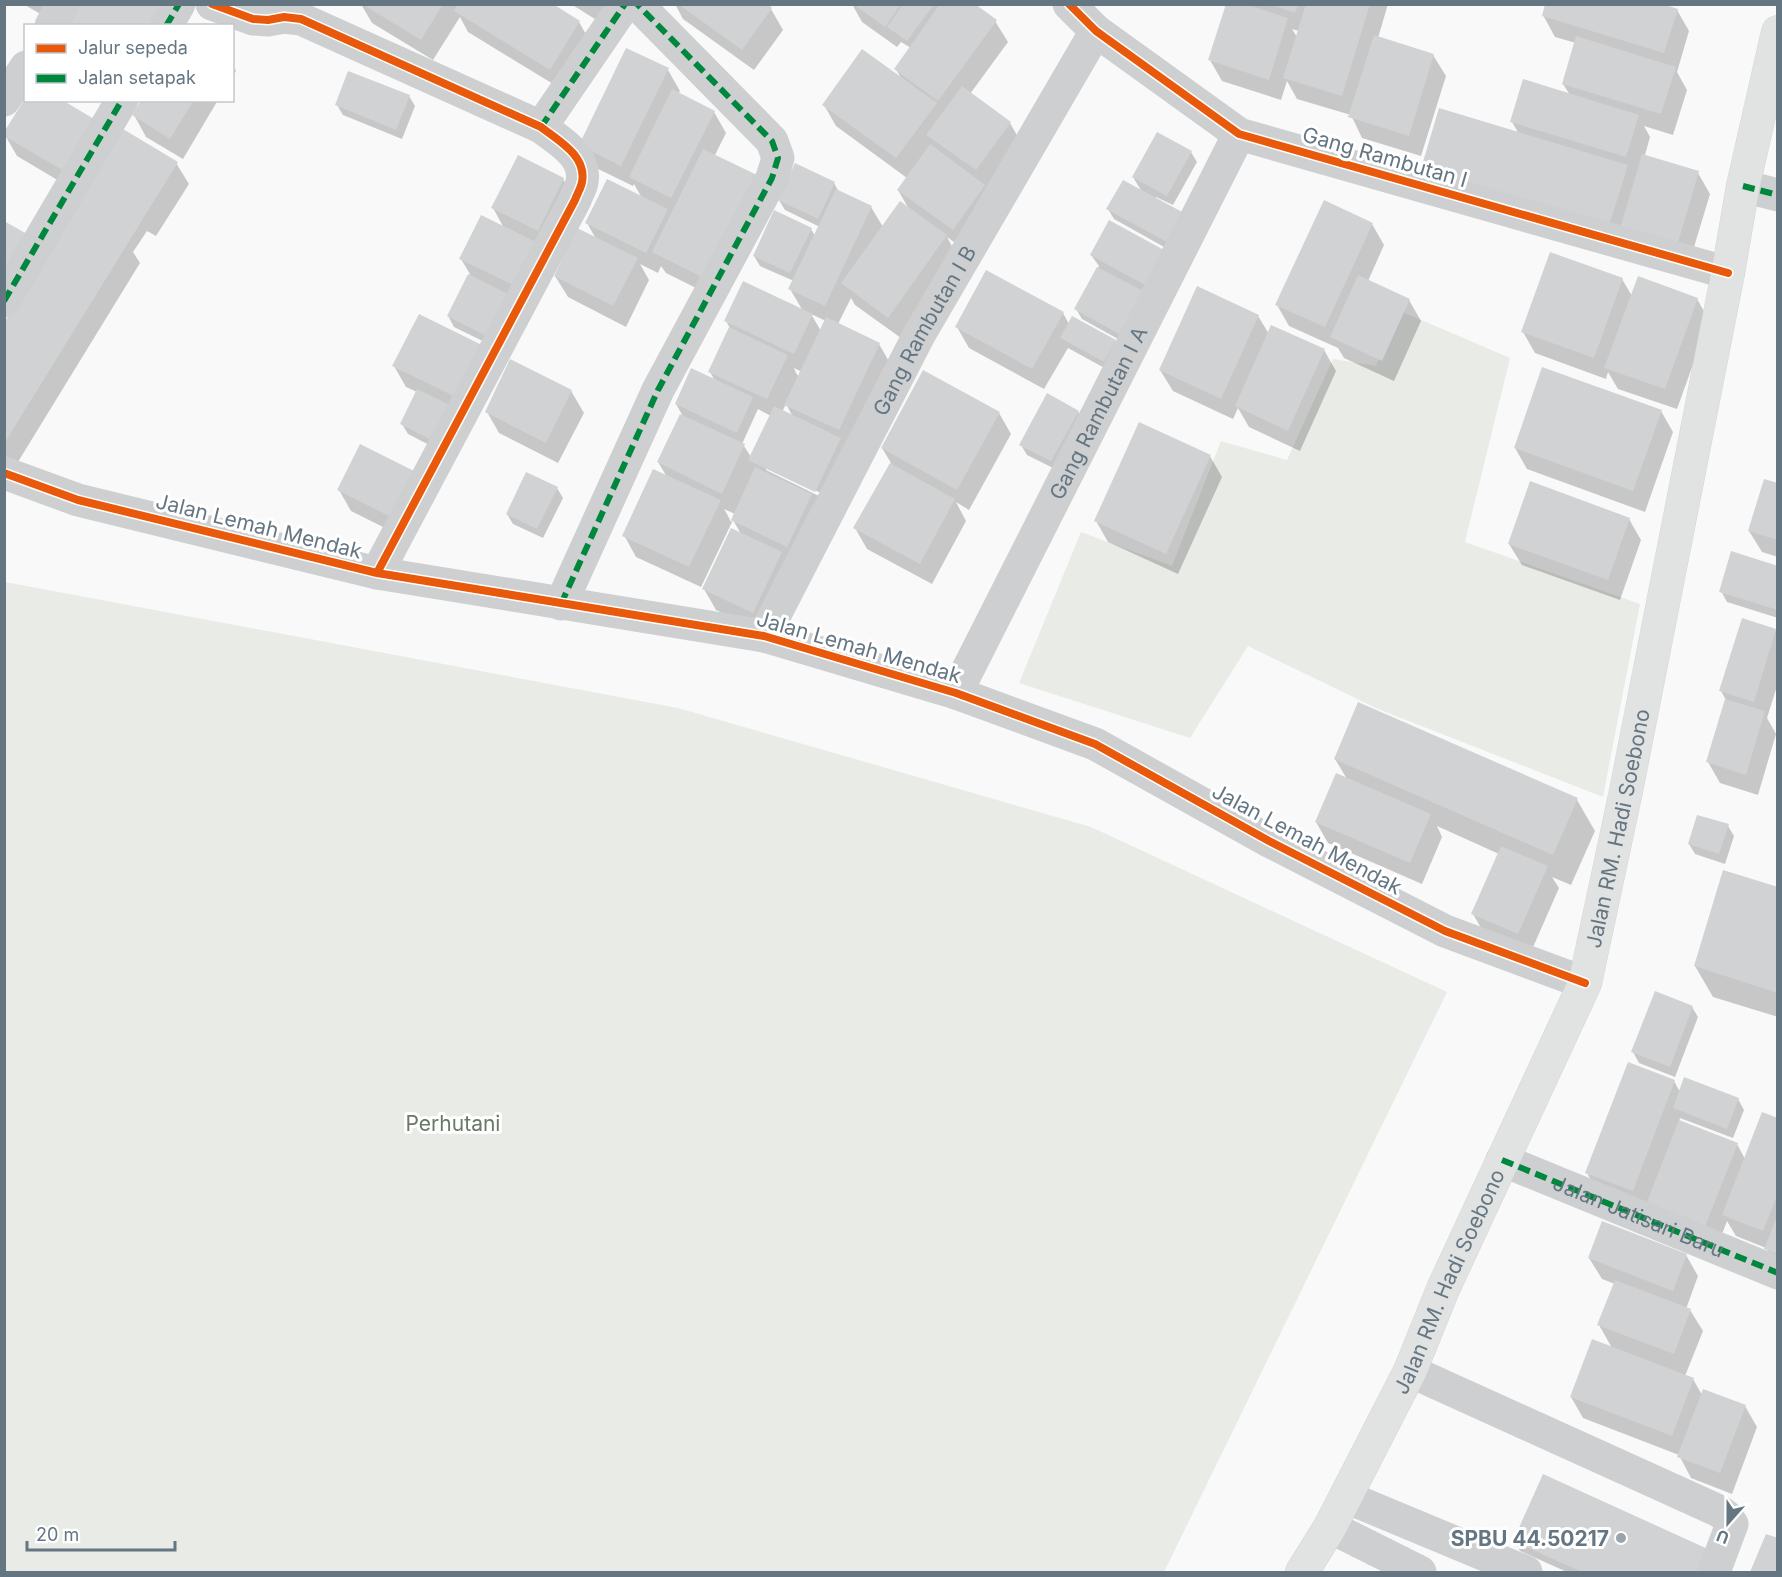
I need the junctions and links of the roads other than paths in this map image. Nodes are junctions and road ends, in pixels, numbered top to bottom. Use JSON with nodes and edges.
{"nodes":[{"id":1,"x":63,"y":4,"type":"edge"},
{"id":2,"x":179,"y":4,"type":"edge"},
{"id":3,"x":212,"y":4,"type":"edge"},
{"id":4,"x":625,"y":4,"type":"edge"},
{"id":5,"x":637,"y":4,"type":"edge"},
{"id":6,"x":1069,"y":4,"type":"edge"},
{"id":7,"x":52,"y":24,"type":"edge"},
{"id":8,"x":167,"y":24,"type":"edge"},
{"id":9,"x":1096,"y":31,"type":"junction"},
{"id":10,"x":1778,"y":32,"type":"edge"},
{"id":11,"x":24,"y":69,"type":"edge"},
{"id":12,"x":4,"y":100,"type":"edge"},
{"id":13,"x":117,"y":102,"type":"edge"},
{"id":14,"x":541,"y":127,"type":"junction"},
{"id":15,"x":1239,"y":134,"type":"junction"},
{"id":16,"x":1743,"y":186,"type":"junction"},
{"id":17,"x":1778,"y":195,"type":"edge"},
{"id":18,"x":1728,"y":273,"type":"junction"},
{"id":19,"x":4,"y":301,"type":"edge"},
{"id":20,"x":4,"y":473,"type":"edge"},
{"id":21,"x":377,"y":573,"type":"junction"},
{"id":22,"x":561,"y":604,"type":"junction"},
{"id":23,"x":764,"y":636,"type":"junction"},
{"id":24,"x":956,"y":693,"type":"junction"},
{"id":25,"x":1585,"y":983,"type":"junction"},
{"id":26,"x":1502,"y":1160,"type":"junction"},
{"id":27,"x":1778,"y":1274,"type":"edge"},
{"id":28,"x":1410,"y":1371,"type":"junction"},
{"id":29,"x":1346,"y":1497,"type":"junction"},
{"id":30,"x":1330,"y":1527,"type":"junction"},
{"id":31,"x":1302,"y":1572,"type":"edge"},
{"id":32,"x":1420,"y":1572,"type":"edge"},
{"id":33,"x":1526,"y":1572,"type":"edge"},
{"id":34,"x":1714,"y":1572,"type":"edge"}],
"edges":[{"from":1,"to":7,"type":"street"},
{"from":2,"to":8,"type":"street"},
{"from":3,"to":14,"type":"street"},
{"from":4,"to":14,"type":"street"},
{"from":5,"to":22,"type":"street"},
{"from":6,"to":9,"type":"street","name":"Gang Rambutan I"},
{"from":9,"to":15,"type":"street","name":"Gang Rambutan I"},
{"from":9,"to":23,"type":"street","name":"Gang Rambutan I B"},
{"from":10,"to":16,"type":"main road","name":"Jalan RM. Hadi Soebono"},
{"from":11,"to":12,"type":"street"},
{"from":13,"to":19,"type":"street"},
{"from":14,"to":21,"type":"street"},
{"from":15,"to":18,"type":"street","name":"Gang Rambutan I"},
{"from":15,"to":24,"type":"street","name":"Gang Rambutan I A"},
{"from":16,"to":17,"type":"street"},
{"from":16,"to":18,"type":"main road","name":"Jalan RM. Hadi Soebono"},
{"from":18,"to":25,"type":"main road","name":"Jalan RM. Hadi Soebono"},
{"from":20,"to":21,"type":"street","name":"Jalan Lemah Mendak"},
{"from":21,"to":22,"type":"street","name":"Jalan Lemah Mendak"},
{"from":22,"to":23,"type":"street","name":"Jalan Lemah Mendak"},
{"from":23,"to":24,"type":"street","name":"Jalan Lemah Mendak"},
{"from":24,"to":25,"type":"street","name":"Jalan Lemah Mendak"},
{"from":25,"to":26,"type":"main road","name":"Jalan RM. Hadi Soebono"},
{"from":26,"to":27,"type":"street","name":"Jalan Jatisari Baru"},
{"from":26,"to":28,"type":"main road","name":"Jalan RM. Hadi Soebono"},
{"from":28,"to":29,"type":"main road","name":"Jalan RM. Hadi Soebono"},
{"from":28,"to":34,"type":"street"},
{"from":29,"to":30,"type":"main road","name":"Jalan RM. Hadi Soebono"},
{"from":29,"to":33,"type":"street"},
{"from":30,"to":31,"type":"main road","name":"Jalan RM. Hadi Soebono"},
{"from":30,"to":32,"type":"street"}]}
